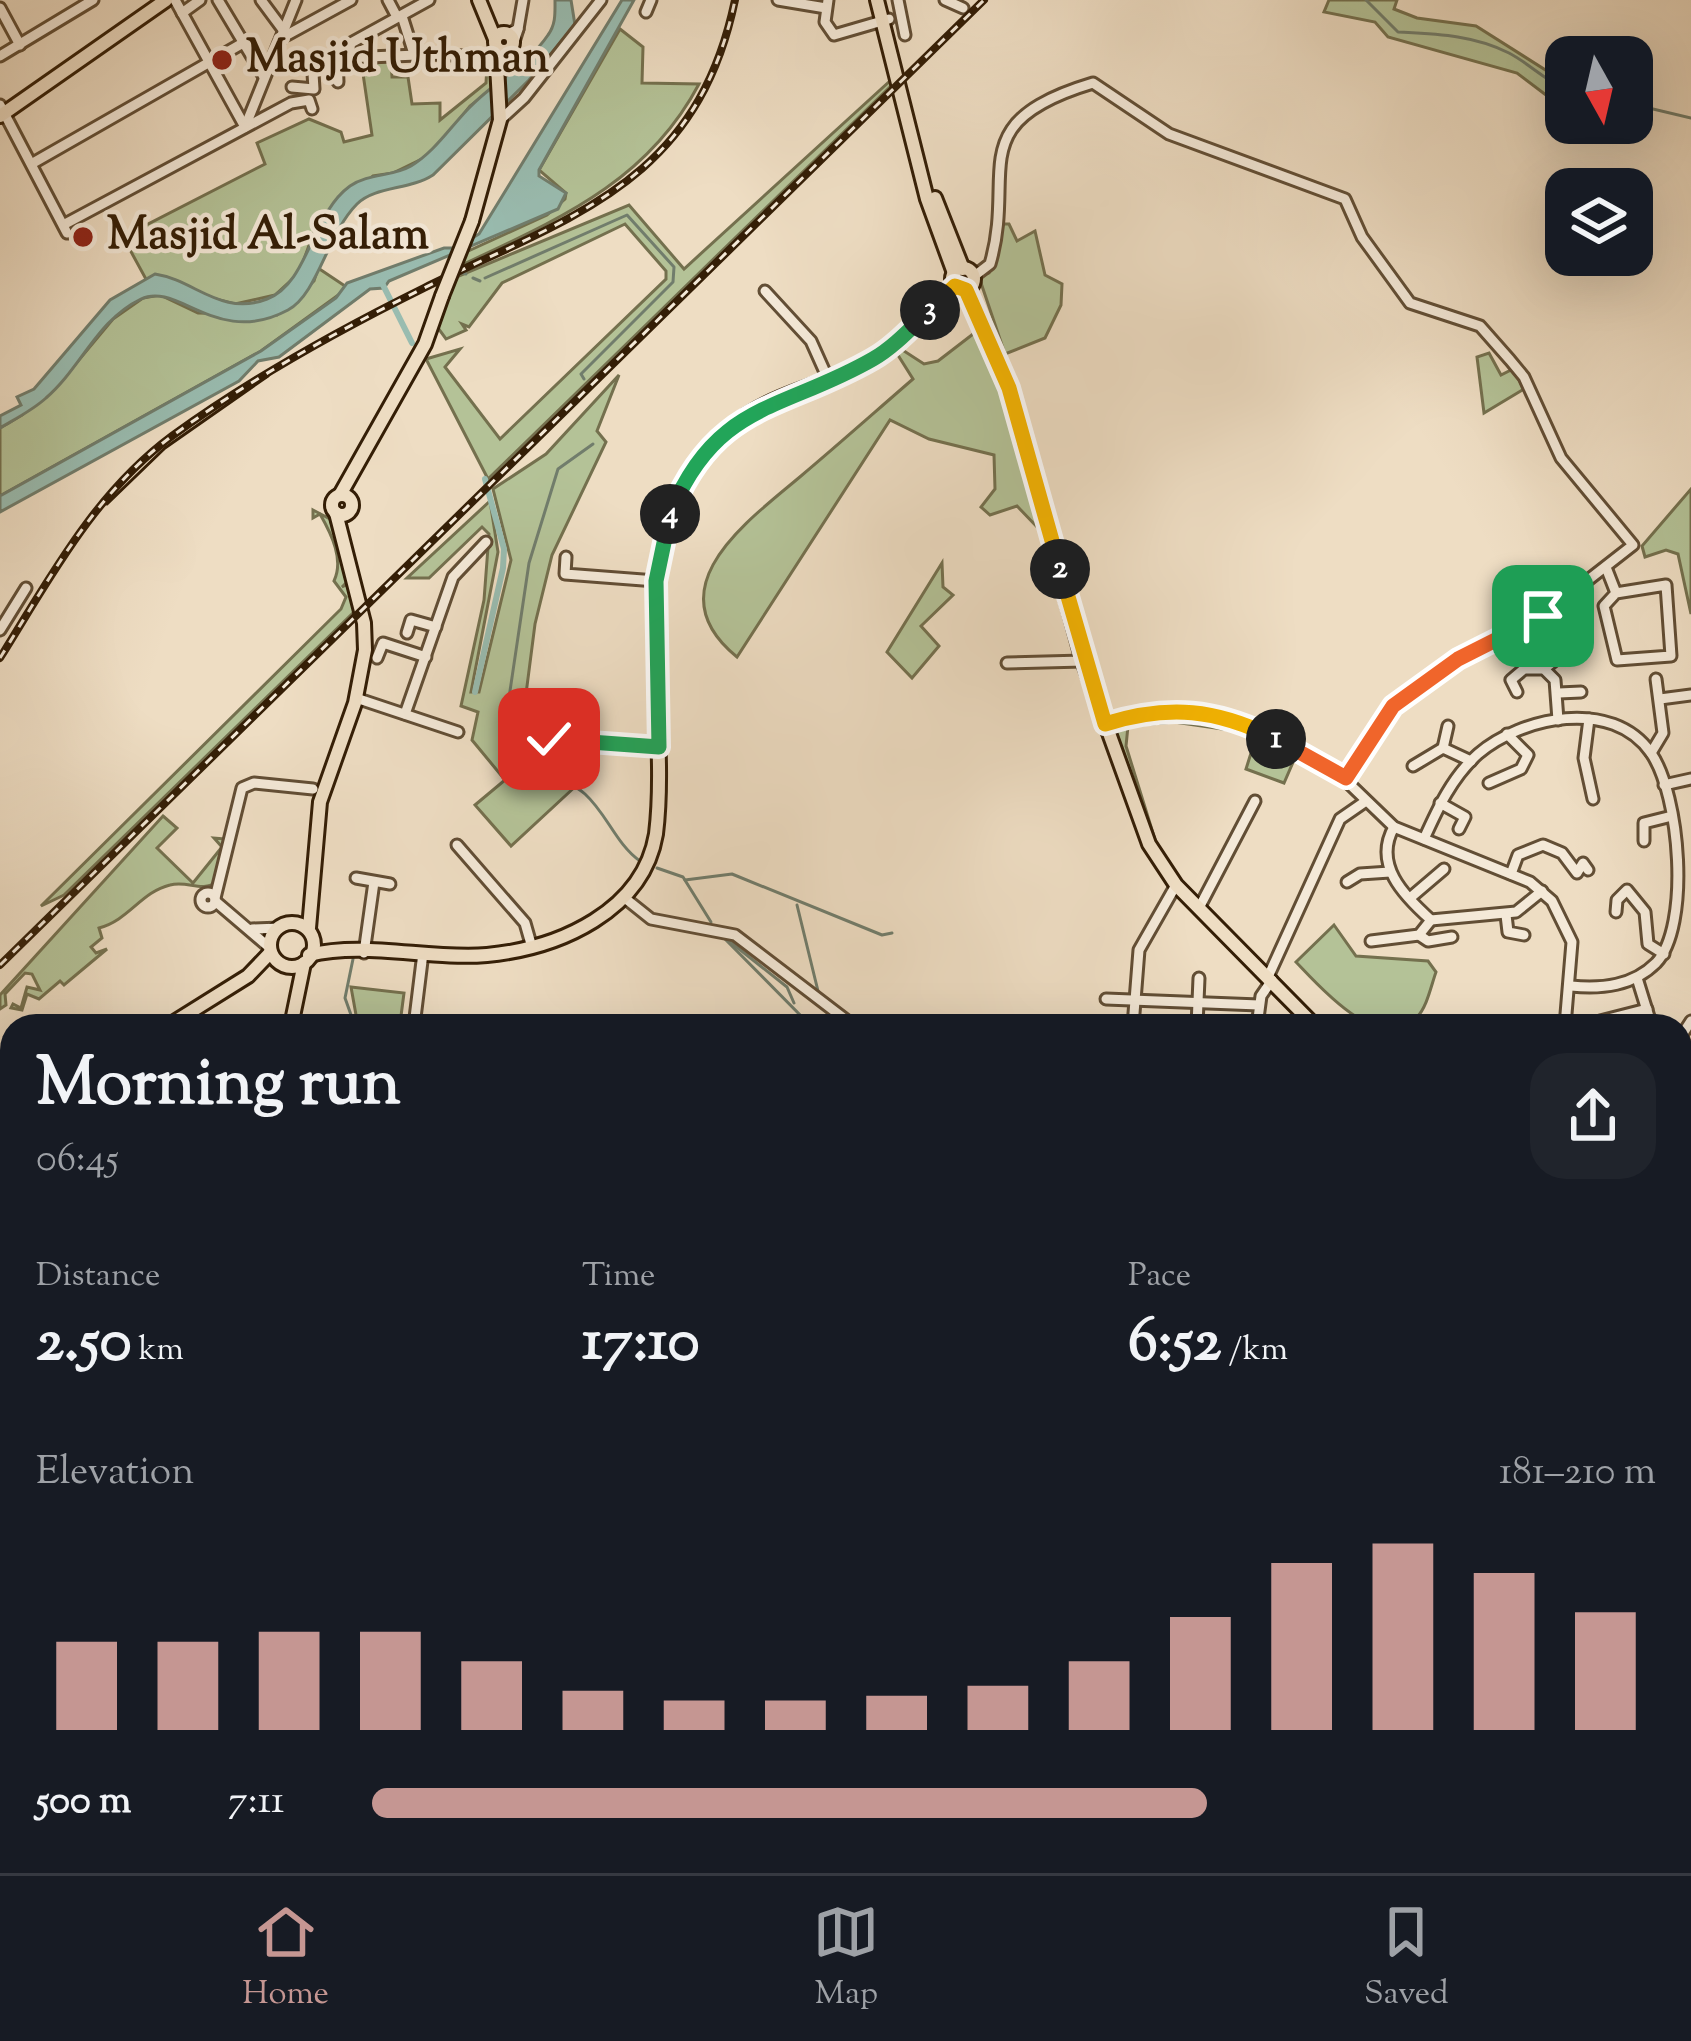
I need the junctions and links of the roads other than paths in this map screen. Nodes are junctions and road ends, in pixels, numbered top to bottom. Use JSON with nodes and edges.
{"nodes":[{"id":1,"x":93,"y":0,"type":"edge"},
{"id":2,"x":171,"y":0,"type":"edge"},
{"id":3,"x":200,"y":0,"type":"edge"},
{"id":4,"x":218,"y":0,"type":"edge"},
{"id":5,"x":261,"y":0,"type":"edge"},
{"id":6,"x":296,"y":0,"type":"edge"},
{"id":7,"x":350,"y":0,"type":"edge"},
{"id":8,"x":388,"y":0,"type":"edge"},
{"id":9,"x":428,"y":0,"type":"edge"},
{"id":10,"x":483,"y":0,"type":"edge"},
{"id":11,"x":523,"y":0,"type":"edge"},
{"id":12,"x":602,"y":0,"type":"edge"},
{"id":13,"x":651,"y":0,"type":"edge"},
{"id":14,"x":778,"y":0,"type":"edge"},
{"id":15,"x":880,"y":0,"type":"edge"},
{"id":16,"x":898,"y":0,"type":"edge"},
{"id":17,"x":945,"y":0,"type":"edge"},
{"id":18,"x":796,"y":1,"type":"edge"},
{"id":19,"x":827,"y":4,"type":"edge"},
{"id":20,"x":0,"y":8,"type":"edge"},
{"id":21,"x":963,"y":8,"type":"dead end"},
{"id":22,"x":646,"y":12,"type":"dead end"},
{"id":23,"x":182,"y":13,"type":"junction"},
{"id":24,"x":399,"y":16,"type":"junction"},
{"id":25,"x":886,"y":20,"type":"junction"},
{"id":26,"x":281,"y":31,"type":"junction"},
{"id":27,"x":905,"y":35,"type":"dead end"},
{"id":28,"x":505,"y":42,"type":"junction"},
{"id":29,"x":243,"y":43,"type":"junction"},
{"id":30,"x":20,"y":45,"type":"junction"},
{"id":31,"x":414,"y":54,"type":"junction"},
{"id":32,"x":0,"y":56,"type":"edge"},
{"id":33,"x":342,"y":57,"type":"junction"},
{"id":34,"x":312,"y":58,"type":"junction"},
{"id":35,"x":273,"y":61,"type":"junction"},
{"id":36,"x":209,"y":62,"type":"junction"},
{"id":37,"x":264,"y":77,"type":"junction"},
{"id":38,"x":338,"y":82,"type":"dead end"},
{"id":39,"x":292,"y":87,"type":"dead end"},
{"id":40,"x":312,"y":110,"type":"dead end"},
{"id":41,"x":2,"y":112,"type":"edge"},
{"id":42,"x":500,"y":116,"type":"junction"},
{"id":43,"x":245,"y":128,"type":"junction"},
{"id":44,"x":33,"y":163,"type":"junction"},
{"id":45,"x":962,"y":279,"type":"junction"},
{"id":46,"x":765,"y":291,"type":"dead end"},
{"id":47,"x":828,"y":379,"type":"junction"},
{"id":48,"x":486,"y":542,"type":"dead end"},
{"id":49,"x":566,"y":557,"type":"dead end"},
{"id":50,"x":1607,"y":570,"type":"junction"},
{"id":51,"x":656,"y":581,"type":"junction"},
{"id":52,"x":26,"y":588,"type":"dead end"},
{"id":53,"x":1616,"y":593,"type":"junction"},
{"id":54,"x":436,"y":627,"type":"junction"},
{"id":55,"x":0,"y":630,"type":"edge"},
{"id":56,"x":407,"y":633,"type":"dead end"},
{"id":57,"x":1569,"y":649,"type":"dead end"},
{"id":58,"x":426,"y":657,"type":"junction"},
{"id":59,"x":377,"y":658,"type":"dead end"},
{"id":60,"x":1083,"y":661,"type":"junction"},
{"id":61,"x":1007,"y":663,"type":"dead end"},
{"id":62,"x":1544,"y":669,"type":"junction"},
{"id":63,"x":1656,"y":679,"type":"dead end"},
{"id":64,"x":1517,"y":692,"type":"dead end"},
{"id":65,"x":1581,"y":692,"type":"dead end"},
{"id":66,"x":1559,"y":693,"type":"junction"},
{"id":67,"x":1691,"y":695,"type":"edge"},
{"id":68,"x":356,"y":698,"type":"junction"},
{"id":69,"x":1660,"y":699,"type":"junction"},
{"id":70,"x":405,"y":714,"type":"junction"},
{"id":71,"x":1589,"y":719,"type":"junction"},
{"id":72,"x":1558,"y":720,"type":"junction"},
{"id":73,"x":1105,"y":724,"type":"junction"},
{"id":74,"x":1448,"y":727,"type":"dead end"},
{"id":75,"x":458,"y":732,"type":"dead end"},
{"id":76,"x":1507,"y":734,"type":"junction"},
{"id":77,"x":543,"y":739,"type":"dead end"},
{"id":78,"x":659,"y":747,"type":"junction"},
{"id":79,"x":1443,"y":748,"type":"junction"},
{"id":80,"x":1651,"y":753,"type":"junction"},
{"id":81,"x":1471,"y":761,"type":"junction"},
{"id":82,"x":1413,"y":766,"type":"dead end"},
{"id":83,"x":1346,"y":778,"type":"junction"},
{"id":84,"x":1691,"y":779,"type":"edge"},
{"id":85,"x":1489,"y":783,"type":"dead end"},
{"id":86,"x":1664,"y":785,"type":"junction"},
{"id":87,"x":313,"y":789,"type":"dead end"},
{"id":88,"x":1593,"y":799,"type":"dead end"},
{"id":89,"x":1255,"y":801,"type":"dead end"},
{"id":90,"x":1366,"y":801,"type":"junction"},
{"id":91,"x":1440,"y":803,"type":"junction"},
{"id":92,"x":1672,"y":815,"type":"junction"},
{"id":93,"x":1394,"y":827,"type":"junction"},
{"id":94,"x":1459,"y":829,"type":"dead end"},
{"id":95,"x":1424,"y":838,"type":"junction"},
{"id":96,"x":1644,"y":841,"type":"dead end"},
{"id":97,"x":457,"y":845,"type":"dead end"},
{"id":98,"x":1444,"y":869,"type":"dead end"},
{"id":99,"x":1588,"y":870,"type":"dead end"},
{"id":100,"x":1390,"y":872,"type":"junction"},
{"id":101,"x":1511,"y":874,"type":"junction"},
{"id":102,"x":356,"y":878,"type":"dead end"},
{"id":103,"x":374,"y":882,"type":"junction"},
{"id":104,"x":1347,"y":882,"type":"dead end"},
{"id":105,"x":390,"y":884,"type":"dead end"},
{"id":106,"x":1176,"y":885,"type":"junction"},
{"id":107,"x":1542,"y":891,"type":"junction"},
{"id":108,"x":314,"y":893,"type":"junction"},
{"id":109,"x":1409,"y":898,"type":"junction"},
{"id":110,"x":626,"y":899,"type":"junction"},
{"id":111,"x":1677,"y":905,"type":"junction"},
{"id":112,"x":1691,"y":905,"type":"edge"},
{"id":113,"x":1199,"y":908,"type":"junction"},
{"id":114,"x":1616,"y":913,"type":"dead end"},
{"id":115,"x":1506,"y":915,"type":"junction"},
{"id":116,"x":1431,"y":920,"type":"junction"},
{"id":117,"x":282,"y":927,"type":"junction"},
{"id":118,"x":252,"y":929,"type":"junction"},
{"id":119,"x":312,"y":932,"type":"junction"},
{"id":120,"x":1419,"y":935,"type":"junction"},
{"id":121,"x":1525,"y":935,"type":"dead end"},
{"id":122,"x":1452,"y":938,"type":"dead end"},
{"id":123,"x":1370,"y":941,"type":"dead end"},
{"id":124,"x":531,"y":944,"type":"junction"},
{"id":125,"x":270,"y":951,"type":"junction"},
{"id":126,"x":339,"y":952,"type":"junction"},
{"id":127,"x":364,"y":953,"type":"junction"},
{"id":128,"x":423,"y":953,"type":"junction"},
{"id":129,"x":1664,"y":954,"type":"junction"},
{"id":130,"x":307,"y":959,"type":"junction"},
{"id":131,"x":286,"y":968,"type":"junction"},
{"id":132,"x":1199,"y":978,"type":"dead end"},
{"id":133,"x":1270,"y":978,"type":"junction"},
{"id":134,"x":1637,"y":978,"type":"junction"},
{"id":135,"x":297,"y":985,"type":"junction"},
{"id":136,"x":1571,"y":986,"type":"junction"},
{"id":137,"x":1106,"y":999,"type":"dead end"},
{"id":138,"x":1134,"y":1000,"type":"junction"},
{"id":139,"x":1198,"y":1002,"type":"junction"},
{"id":140,"x":187,"y":1014,"type":"edge"},
{"id":141,"x":201,"y":1014,"type":"edge"},
{"id":142,"x":293,"y":1014,"type":"edge"},
{"id":143,"x":415,"y":1014,"type":"edge"},
{"id":144,"x":837,"y":1014,"type":"edge"},
{"id":145,"x":1133,"y":1014,"type":"edge"},
{"id":146,"x":1198,"y":1014,"type":"edge"},
{"id":147,"x":1249,"y":1014,"type":"edge"},
{"id":148,"x":1259,"y":1014,"type":"edge"},
{"id":149,"x":1304,"y":1014,"type":"edge"},
{"id":150,"x":1567,"y":1014,"type":"edge"},
{"id":151,"x":1648,"y":1014,"type":"edge"}],
"edges":[{"from":1,"to":30,"type":"street"},
{"from":2,"to":23,"type":"street"},
{"from":2,"to":41,"type":"main road"},
{"from":3,"to":23,"type":"street"},
{"from":4,"to":29,"type":"street"},
{"from":5,"to":26,"type":"street"},
{"from":6,"to":26,"type":"street"},
{"from":7,"to":26,"type":"street"},
{"from":8,"to":24,"type":"street"},
{"from":9,"to":24,"type":"street"},
{"from":10,"to":28,"type":"main road"},
{"from":11,"to":28,"type":"street"},
{"from":12,"to":42,"type":"street"},
{"from":13,"to":22,"type":"street"},
{"from":14,"to":18,"type":"street"},
{"from":15,"to":25,"type":"main road"},
{"from":16,"to":27,"type":"street"},
{"from":17,"to":21,"type":"street"},
{"from":18,"to":19,"type":"street"},
{"from":19,"to":25,"type":"street"},
{"from":20,"to":30,"type":"street"},
{"from":23,"to":36,"type":"street"},
{"from":24,"to":31,"type":"street"},
{"from":24,"to":33,"type":"street"},
{"from":25,"to":45,"type":"main road"},
{"from":26,"to":35,"type":"street"},
{"from":28,"to":31,"type":"street"},
{"from":28,"to":42,"type":"main road"},
{"from":29,"to":36,"type":"street"},
{"from":29,"to":37,"type":"street"},
{"from":30,"to":32,"type":"street"},
{"from":31,"to":33,"type":"street"},
{"from":33,"to":34,"type":"street"},
{"from":33,"to":38,"type":"street"},
{"from":34,"to":35,"type":"street"},
{"from":34,"to":39,"type":"street"},
{"from":35,"to":37,"type":"street"},
{"from":36,"to":43,"type":"street"},
{"from":36,"to":44,"type":"street"},
{"from":37,"to":43,"type":"street"},
{"from":40,"to":43,"type":"street"},
{"from":41,"to":44,"type":"street"},
{"from":42,"to":68,"type":"main road","bridge":true},
{"from":43,"to":44,"type":"street"},
{"from":45,"to":47,"type":"main road"},
{"from":45,"to":50,"type":"street"},
{"from":45,"to":60,"type":"main road"},
{"from":46,"to":47,"type":"street"},
{"from":47,"to":51,"type":"main road"},
{"from":48,"to":54,"type":"street"},
{"from":49,"to":51,"type":"street"},
{"from":50,"to":53,"type":"street"},
{"from":50,"to":83,"type":"street"},
{"from":51,"to":78,"type":"main road"},
{"from":52,"to":55,"type":"street"},
{"from":53,"to":53,"type":"street"},
{"from":54,"to":56,"type":"street"},
{"from":54,"to":58,"type":"street"},
{"from":57,"to":62,"type":"street"},
{"from":58,"to":59,"type":"street"},
{"from":58,"to":70,"type":"street"},
{"from":60,"to":61,"type":"street"},
{"from":60,"to":73,"type":"main road"},
{"from":62,"to":64,"type":"street"},
{"from":62,"to":66,"type":"street"},
{"from":63,"to":69,"type":"street"},
{"from":65,"to":66,"type":"street"},
{"from":66,"to":72,"type":"street"},
{"from":67,"to":69,"type":"street"},
{"from":68,"to":70,"type":"street"},
{"from":68,"to":108,"type":"main road"},
{"from":69,"to":80,"type":"street"},
{"from":70,"to":75,"type":"street"},
{"from":71,"to":72,"type":"street"},
{"from":71,"to":80,"type":"street"},
{"from":71,"to":88,"type":"street"},
{"from":72,"to":76,"type":"street"},
{"from":73,"to":83,"type":"street"},
{"from":73,"to":106,"type":"main road"},
{"from":74,"to":79,"type":"street"},
{"from":76,"to":81,"type":"street"},
{"from":76,"to":85,"type":"street"},
{"from":77,"to":78,"type":"street"},
{"from":78,"to":110,"type":"main road"},
{"from":79,"to":81,"type":"street"},
{"from":79,"to":82,"type":"street"},
{"from":80,"to":86,"type":"street"},
{"from":81,"to":91,"type":"street"},
{"from":83,"to":90,"type":"street"},
{"from":84,"to":86,"type":"street"},
{"from":86,"to":92,"type":"street"},
{"from":87,"to":118,"type":"street"},
{"from":89,"to":113,"type":"street"},
{"from":90,"to":93,"type":"street"},
{"from":90,"to":133,"type":"street"},
{"from":91,"to":94,"type":"street"},
{"from":91,"to":95,"type":"street"},
{"from":92,"to":96,"type":"street"},
{"from":92,"to":111,"type":"street"},
{"from":93,"to":95,"type":"street"},
{"from":93,"to":100,"type":"street"},
{"from":95,"to":101,"type":"street"},
{"from":97,"to":124,"type":"street"},
{"from":98,"to":109,"type":"street"},
{"from":99,"to":101,"type":"street"},
{"from":100,"to":104,"type":"street"},
{"from":100,"to":109,"type":"street"},
{"from":101,"to":107,"type":"street"},
{"from":102,"to":103,"type":"street"},
{"from":103,"to":105,"type":"street"},
{"from":103,"to":127,"type":"street"},
{"from":106,"to":113,"type":"main road"},
{"from":106,"to":138,"type":"street"},
{"from":107,"to":115,"type":"street"},
{"from":107,"to":136,"type":"street"},
{"from":108,"to":117,"type":"main road"},
{"from":108,"to":119,"type":"main road"},
{"from":109,"to":116,"type":"street"},
{"from":110,"to":124,"type":"main road"},
{"from":110,"to":144,"type":"street"},
{"from":111,"to":112,"type":"street"},
{"from":111,"to":129,"type":"street"},
{"from":113,"to":133,"type":"main road"},
{"from":114,"to":129,"type":"street"},
{"from":115,"to":116,"type":"street"},
{"from":115,"to":121,"type":"street"},
{"from":116,"to":120,"type":"street"},
{"from":117,"to":118,"type":"street"},
{"from":117,"to":119,"type":"main road"},
{"from":117,"to":125,"type":"main road"},
{"from":118,"to":125,"type":"street"},
{"from":119,"to":126,"type":"main road"},
{"from":119,"to":130,"type":"main road"},
{"from":120,"to":122,"type":"street"},
{"from":120,"to":123,"type":"street"},
{"from":124,"to":128,"type":"main road"},
{"from":125,"to":131,"type":"main road"},
{"from":125,"to":140,"type":"main road"},
{"from":126,"to":127,"type":"main road"},
{"from":126,"to":130,"type":"main road"},
{"from":127,"to":128,"type":"main road"},
{"from":128,"to":143,"type":"street"},
{"from":129,"to":134,"type":"street"},
{"from":130,"to":131,"type":"main road"},
{"from":130,"to":135,"type":"main road"},
{"from":131,"to":135,"type":"main road"},
{"from":131,"to":141,"type":"main road"},
{"from":132,"to":139,"type":"street"},
{"from":133,"to":148,"type":"street"},
{"from":133,"to":149,"type":"main road"},
{"from":134,"to":136,"type":"street"},
{"from":134,"to":151,"type":"street"},
{"from":135,"to":142,"type":"main road"},
{"from":136,"to":150,"type":"street"},
{"from":137,"to":138,"type":"street"},
{"from":138,"to":139,"type":"street"},
{"from":138,"to":145,"type":"street"},
{"from":139,"to":146,"type":"street"},
{"from":139,"to":147,"type":"street"}]}
